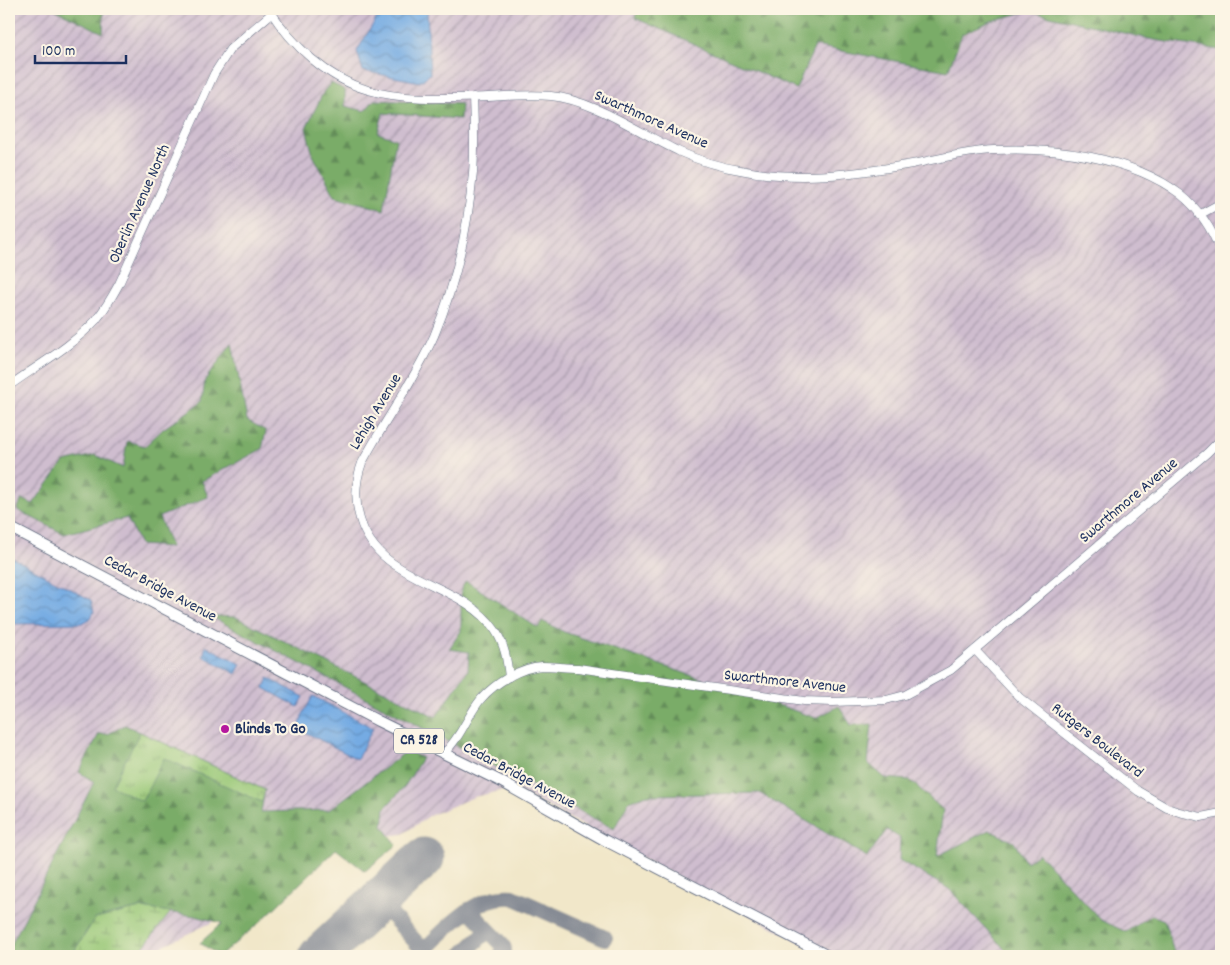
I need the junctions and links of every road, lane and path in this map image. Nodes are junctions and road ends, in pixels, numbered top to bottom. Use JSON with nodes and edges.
{"nodes":[{"id":1,"x":270,"y":11,"type":"edge"},
{"id":2,"x":473,"y":97,"type":"junction"},
{"id":3,"x":1221,"y":203,"type":"edge"},
{"id":4,"x":1199,"y":214,"type":"junction"},
{"id":5,"x":1221,"y":253,"type":"edge"},
{"id":6,"x":9,"y":386,"type":"edge"},
{"id":7,"x":1221,"y":439,"type":"edge"},
{"id":8,"x":9,"y":527,"type":"edge"},
{"id":9,"x":975,"y":650,"type":"junction"},
{"id":10,"x":509,"y":678,"type":"junction"},
{"id":11,"x":444,"y":753,"type":"junction"},
{"id":12,"x":1221,"y":813,"type":"edge"},
{"id":13,"x":828,"y":956,"type":"edge"}],
"edges":[{"from":1,"to":2,"type":"street","name":"Swarthmore Avenue"},
{"from":1,"to":6,"type":"street","name":"Oberlin Avenue North"},
{"from":2,"to":4,"type":"street","name":"Swarthmore Avenue"},
{"from":2,"to":10,"type":"street","name":"Lehigh Avenue"},
{"from":3,"to":4,"type":"street"},
{"from":4,"to":5,"type":"street","name":"Swarthmore Avenue"},
{"from":7,"to":9,"type":"street","name":"Swarthmore Avenue"},
{"from":8,"to":11,"type":"main road","name":"Cedar Bridge Avenue","number":"CR 528"},
{"from":9,"to":10,"type":"street","name":"Swarthmore Avenue"},
{"from":9,"to":12,"type":"street","name":"Rutgers Boulevard"},
{"from":10,"to":11,"type":"street","name":"Swarthmore Avenue"},
{"from":11,"to":13,"type":"main road","name":"Cedar Bridge Avenue","number":"CR 528"}]}
